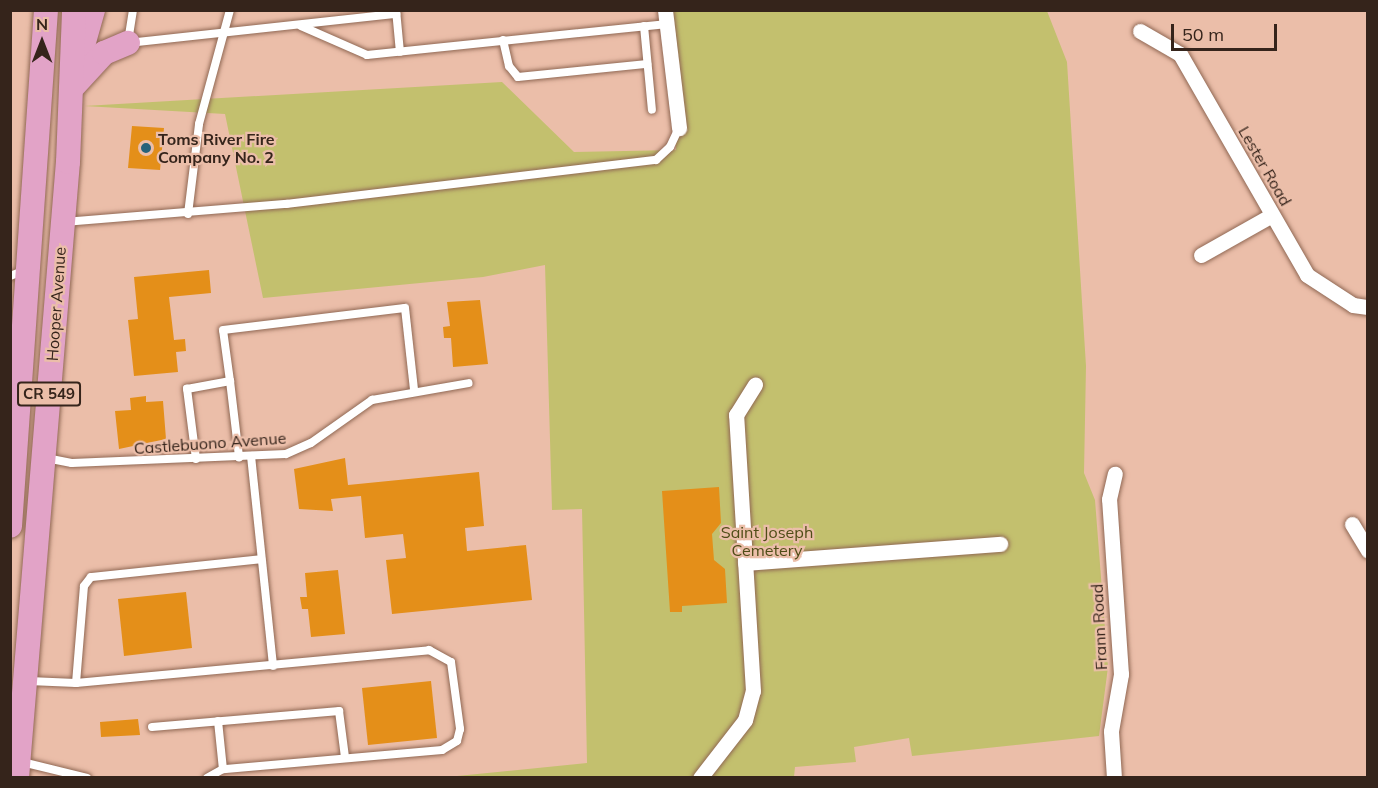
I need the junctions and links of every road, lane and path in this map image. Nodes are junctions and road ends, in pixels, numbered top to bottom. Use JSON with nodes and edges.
{"nodes":[{"id":1,"x":46,"y":10,"type":"edge"},
{"id":2,"x":74,"y":10,"type":"edge"},
{"id":3,"x":93,"y":10,"type":"edge"},
{"id":4,"x":133,"y":10,"type":"edge"},
{"id":5,"x":230,"y":10,"type":"edge"},
{"id":6,"x":396,"y":12,"type":"edge"},
{"id":7,"x":666,"y":17,"type":"edge"},
{"id":8,"x":301,"y":26,"type":"junction"},
{"id":9,"x":644,"y":26,"type":"junction"},
{"id":10,"x":1140,"y":31,"type":"dead end"},
{"id":11,"x":228,"y":33,"type":"junction"},
{"id":12,"x":503,"y":40,"type":"junction"},
{"id":13,"x":128,"y":43,"type":"junction"},
{"id":14,"x":400,"y":52,"type":"junction"},
{"id":15,"x":647,"y":64,"type":"junction"},
{"id":16,"x":71,"y":89,"type":"junction"},
{"id":17,"x":652,"y":110,"type":"dead end"},
{"id":18,"x":679,"y":128,"type":"joint"},
{"id":19,"x":69,"y":143,"type":"junction"},
{"id":20,"x":188,"y":214,"type":"junction"},
{"id":21,"x":1272,"y":215,"type":"junction"},
{"id":22,"x":63,"y":223,"type":"junction"},
{"id":23,"x":1201,"y":255,"type":"dead end"},
{"id":24,"x":20,"y":272,"type":"edge"},
{"id":25,"x":1368,"y":307,"type":"edge"},
{"id":26,"x":26,"y":335,"type":"junction"},
{"id":27,"x":230,"y":381,"type":"junction"},
{"id":28,"x":469,"y":383,"type":"dead end"},
{"id":29,"x":755,"y":384,"type":"dead end"},
{"id":30,"x":414,"y":390,"type":"junction"},
{"id":31,"x":15,"y":396,"type":"edge"},
{"id":32,"x":251,"y":456,"type":"junction"},
{"id":33,"x":239,"y":457,"type":"junction"},
{"id":34,"x":44,"y":458,"type":"junction"},
{"id":35,"x":196,"y":459,"type":"junction"},
{"id":36,"x":1115,"y":474,"type":"dead end"},
{"id":37,"x":12,"y":482,"type":"edge"},
{"id":38,"x":1352,"y":524,"type":"dead end"},
{"id":39,"x":10,"y":526,"type":"edge"},
{"id":40,"x":1000,"y":544,"type":"dead end"},
{"id":41,"x":1368,"y":551,"type":"edge"},
{"id":42,"x":261,"y":560,"type":"junction"},
{"id":43,"x":745,"y":563,"type":"junction"},
{"id":44,"x":273,"y":666,"type":"junction"},
{"id":45,"x":26,"y":681,"type":"junction"},
{"id":46,"x":76,"y":683,"type":"junction"},
{"id":47,"x":218,"y":721,"type":"junction"},
{"id":48,"x":152,"y":727,"type":"dead end"},
{"id":49,"x":345,"y":757,"type":"junction"},
{"id":50,"x":18,"y":769,"type":"edge"},
{"id":51,"x":223,"y":769,"type":"junction"},
{"id":52,"x":87,"y":777,"type":"edge"},
{"id":53,"x":207,"y":777,"type":"edge"},
{"id":54,"x":700,"y":777,"type":"edge"},
{"id":55,"x":1114,"y":777,"type":"edge"}],
"edges":[{"from":1,"to":24,"type":"main road","name":"Hooper Avenue","number":"CR 549"},
{"from":2,"to":16,"type":"main road","name":"Hooper Avenue","number":"CR 549"},
{"from":3,"to":16,"type":"main road"},
{"from":4,"to":13,"type":"lane"},
{"from":5,"to":11,"type":"lane"},
{"from":6,"to":8,"type":"lane"},
{"from":6,"to":14,"type":"lane"},
{"from":7,"to":9,"type":"lane"},
{"from":7,"to":18,"type":"street"},
{"from":8,"to":11,"type":"lane"},
{"from":8,"to":14,"type":"lane"},
{"from":9,"to":12,"type":"lane"},
{"from":9,"to":15,"type":"lane"},
{"from":10,"to":21,"type":"street","name":"Lester Road"},
{"from":11,"to":13,"type":"lane"},
{"from":11,"to":20,"type":"lane"},
{"from":12,"to":14,"type":"lane"},
{"from":12,"to":15,"type":"lane"},
{"from":13,"to":16,"type":"main road"},
{"from":15,"to":17,"type":"lane"},
{"from":16,"to":19,"type":"main road","name":"Hooper Avenue","number":"CR 549"},
{"from":18,"to":20,"type":"lane"},
{"from":19,"to":22,"type":"main road","name":"Hooper Avenue","number":"CR 549"},
{"from":19,"to":26,"type":"main road"},
{"from":20,"to":22,"type":"lane"},
{"from":21,"to":23,"type":"street"},
{"from":21,"to":25,"type":"street","name":"Lester Road"},
{"from":22,"to":34,"type":"main road","name":"Hooper Avenue","number":"CR 549"},
{"from":24,"to":26,"type":"main road","name":"Hooper Avenue","number":"CR 549"},
{"from":26,"to":31,"type":"main road","name":"Hooper Avenue","number":"CR 549"},
{"from":27,"to":30,"type":"lane"},
{"from":27,"to":33,"type":"lane"},
{"from":27,"to":35,"type":"lane"},
{"from":28,"to":30,"type":"lane","name":"Castlebuono Avenue"},
{"from":29,"to":43,"type":"street"},
{"from":30,"to":32,"type":"lane","name":"Castlebuono Avenue"},
{"from":31,"to":37,"type":"main road","name":"Hooper Avenue","number":"CR 549"},
{"from":32,"to":33,"type":"lane","name":"Castlebuono Avenue"},
{"from":32,"to":42,"type":"lane"},
{"from":33,"to":35,"type":"lane","name":"Castlebuono Avenue"},
{"from":34,"to":35,"type":"lane","name":"Castlebuono Avenue"},
{"from":34,"to":45,"type":"main road","name":"Hooper Avenue","number":"CR 549"},
{"from":36,"to":55,"type":"street","name":"Frann Road"},
{"from":37,"to":39,"type":"main road","name":"Hooper Avenue","number":"CR 549"},
{"from":38,"to":41,"type":"street"},
{"from":40,"to":43,"type":"street"},
{"from":42,"to":44,"type":"lane"},
{"from":42,"to":46,"type":"lane"},
{"from":43,"to":54,"type":"street"},
{"from":44,"to":46,"type":"lane"},
{"from":44,"to":49,"type":"lane"},
{"from":45,"to":46,"type":"lane"},
{"from":45,"to":50,"type":"main road","name":"Hooper Avenue","number":"CR 549"},
{"from":47,"to":48,"type":"lane"},
{"from":47,"to":49,"type":"lane"},
{"from":47,"to":51,"type":"lane"},
{"from":49,"to":51,"type":"lane"},
{"from":50,"to":52,"type":"lane"},
{"from":51,"to":53,"type":"lane"}]}
